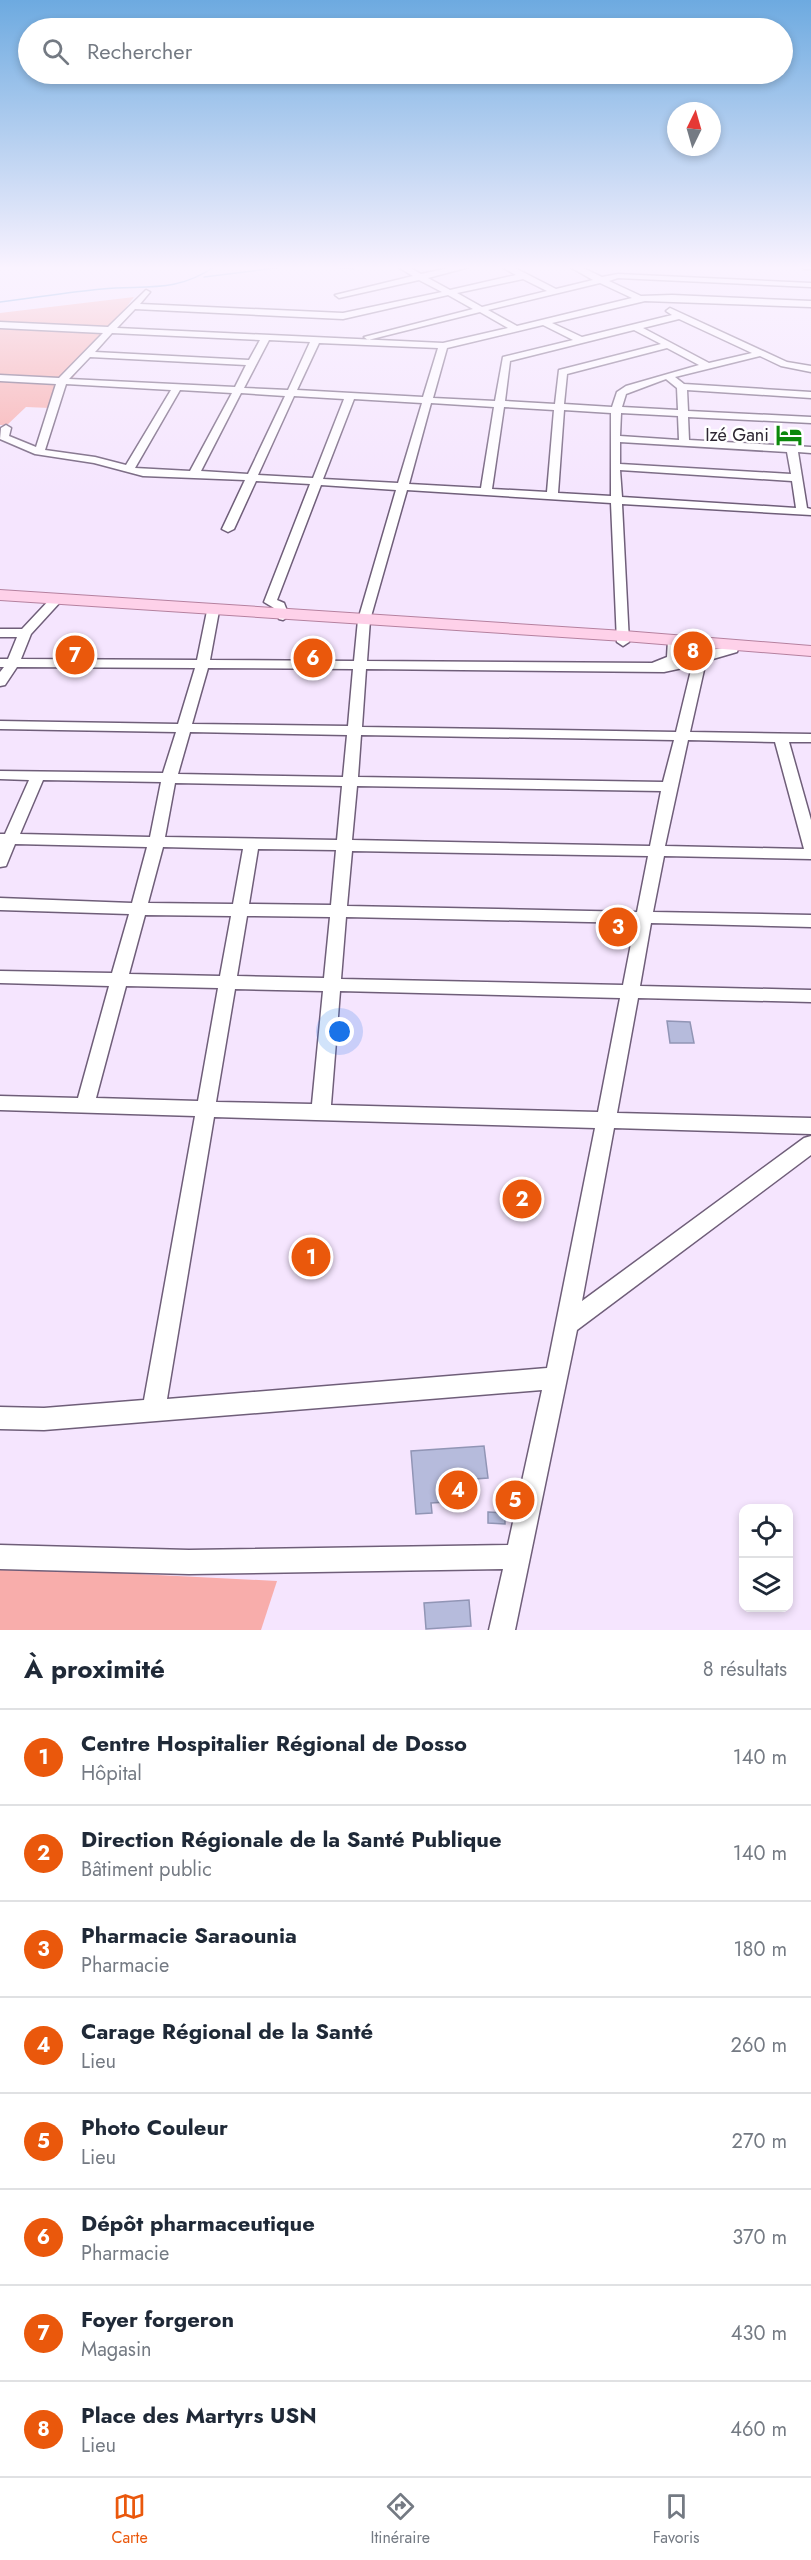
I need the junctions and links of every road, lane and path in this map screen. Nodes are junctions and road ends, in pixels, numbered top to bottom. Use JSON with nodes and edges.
{"nodes":[{"id":1,"x":98,"y":343,"type":"edge"},
{"id":2,"x":263,"y":343,"type":"edge"},
{"id":3,"x":314,"y":343,"type":"edge"},
{"id":4,"x":389,"y":343,"type":"edge"},
{"id":5,"x":455,"y":343,"type":"edge"},
{"id":6,"x":573,"y":343,"type":"edge"},
{"id":7,"x":665,"y":343,"type":"edge"},
{"id":8,"x":740,"y":343,"type":"edge"},
{"id":9,"x":669,"y":345,"type":"junction"},
{"id":10,"x":443,"y":346,"type":"junction"},
{"id":11,"x":762,"y":353,"type":"junction"},
{"id":12,"x":88,"y":354,"type":"junction"},
{"id":13,"x":253,"y":363,"type":"junction"},
{"id":14,"x":709,"y":366,"type":"junction"},
{"id":15,"x":811,"y":369,"type":"edge"},
{"id":16,"x":668,"y":376,"type":"junction"},
{"id":17,"x":0,"y":378,"type":"edge"},
{"id":18,"x":62,"y":381,"type":"junction"},
{"id":19,"x":682,"y":387,"type":"junction"},
{"id":20,"x":177,"y":388,"type":"junction"},
{"id":21,"x":238,"y":391,"type":"junction"},
{"id":22,"x":291,"y":393,"type":"junction"},
{"id":23,"x":811,"y":395,"type":"edge"},
{"id":24,"x":350,"y":396,"type":"junction"},
{"id":25,"x":428,"y":400,"type":"junction"},
{"id":26,"x":498,"y":404,"type":"junction"},
{"id":27,"x":559,"y":408,"type":"junction"},
{"id":28,"x":615,"y":411,"type":"junction"},
{"id":29,"x":682,"y":415,"type":"junction"},
{"id":30,"x":811,"y":420,"type":"edge"},
{"id":31,"x":2,"y":430,"type":"edge"},
{"id":32,"x":615,"y":439,"type":"junction"},
{"id":33,"x":684,"y":443,"type":"junction"},
{"id":34,"x":792,"y":449,"type":"junction"},
{"id":35,"x":811,"y":450,"type":"edge"},
{"id":36,"x":39,"y":452,"type":"junction"},
{"id":37,"x":615,"y":467,"type":"junction"},
{"id":38,"x":129,"y":469,"type":"junction"},
{"id":39,"x":194,"y":474,"type":"junction"},
{"id":40,"x":251,"y":478,"type":"junction"},
{"id":41,"x":796,"y":478,"type":"junction"},
{"id":42,"x":315,"y":482,"type":"junction"},
{"id":43,"x":403,"y":487,"type":"junction"},
{"id":44,"x":486,"y":492,"type":"junction"},
{"id":45,"x":552,"y":495,"type":"junction"},
{"id":46,"x":617,"y":499,"type":"junction"},
{"id":47,"x":806,"y":511,"type":"edge"},
{"id":48,"x":228,"y":529,"type":"dead end"},
{"id":49,"x":0,"y":595,"type":"edge"},
{"id":50,"x":57,"y":599,"type":"junction"},
{"id":51,"x":213,"y":611,"type":"junction"},
{"id":52,"x":283,"y":616,"type":"junction"},
{"id":53,"x":364,"y":620,"type":"junction"},
{"id":54,"x":0,"y":633,"type":"edge"},
{"id":55,"x":25,"y":633,"type":"junction"},
{"id":56,"x":620,"y":638,"type":"junction"},
{"id":57,"x":702,"y":650,"type":"junction"},
{"id":58,"x":811,"y":651,"type":"edge"},
{"id":59,"x":678,"y":662,"type":"junction"},
{"id":60,"x":6,"y":663,"type":"edge"},
{"id":61,"x":203,"y":663,"type":"junction"},
{"id":62,"x":360,"y":664,"type":"junction"},
{"id":63,"x":0,"y":682,"type":"edge"},
{"id":64,"x":0,"y":724,"type":"edge"},
{"id":65,"x":185,"y":728,"type":"junction"},
{"id":66,"x":354,"y":731,"type":"junction"},
{"id":67,"x":683,"y":735,"type":"junction"},
{"id":68,"x":781,"y":738,"type":"junction"},
{"id":69,"x":811,"y":738,"type":"edge"},
{"id":70,"x":0,"y":775,"type":"edge"},
{"id":71,"x":38,"y":775,"type":"junction"},
{"id":72,"x":169,"y":778,"type":"junction"},
{"id":73,"x":350,"y":782,"type":"junction"},
{"id":74,"x":669,"y":787,"type":"junction"},
{"id":75,"x":804,"y":793,"type":"edge"},
{"id":76,"x":5,"y":839,"type":"edge"},
{"id":77,"x":156,"y":843,"type":"junction"},
{"id":78,"x":251,"y":844,"type":"junction"},
{"id":79,"x":344,"y":845,"type":"junction"},
{"id":80,"x":811,"y":847,"type":"edge"},
{"id":81,"x":657,"y":851,"type":"junction"},
{"id":82,"x":811,"y":854,"type":"edge"},
{"id":83,"x":0,"y":862,"type":"edge"},
{"id":84,"x":0,"y":904,"type":"edge"},
{"id":85,"x":138,"y":909,"type":"junction"},
{"id":86,"x":240,"y":909,"type":"junction"},
{"id":87,"x":339,"y":911,"type":"junction"},
{"id":88,"x":645,"y":917,"type":"junction"},
{"id":89,"x":811,"y":921,"type":"edge"},
{"id":90,"x":0,"y":977,"type":"edge"},
{"id":91,"x":119,"y":980,"type":"junction"},
{"id":92,"x":227,"y":982,"type":"junction"},
{"id":93,"x":332,"y":985,"type":"junction"},
{"id":94,"x":631,"y":992,"type":"junction"},
{"id":95,"x":811,"y":996,"type":"edge"},
{"id":96,"x":0,"y":1103,"type":"edge"},
{"id":97,"x":85,"y":1106,"type":"junction"},
{"id":98,"x":205,"y":1109,"type":"junction"},
{"id":99,"x":321,"y":1112,"type":"junction"},
{"id":100,"x":605,"y":1120,"type":"junction"},
{"id":101,"x":811,"y":1126,"type":"edge"},
{"id":102,"x":811,"y":1144,"type":"edge"},
{"id":103,"x":567,"y":1325,"type":"junction"},
{"id":104,"x":557,"y":1376,"type":"junction"},
{"id":105,"x":154,"y":1410,"type":"junction"},
{"id":106,"x":0,"y":1418,"type":"edge"},
{"id":107,"x":0,"y":1557,"type":"edge"},
{"id":108,"x":517,"y":1557,"type":"junction"},
{"id":109,"x":502,"y":1630,"type":"edge"}],
"edges":[{"from":1,"to":12,"type":"street"},
{"from":2,"to":13,"type":"street"},
{"from":3,"to":22,"type":"street"},
{"from":4,"to":10,"type":"street"},
{"from":5,"to":10,"type":"street"},
{"from":6,"to":26,"type":"street"},
{"from":7,"to":9,"type":"street"},
{"from":8,"to":11,"type":"street"},
{"from":9,"to":14,"type":"street"},
{"from":9,"to":27,"type":"street"},
{"from":10,"to":25,"type":"street"},
{"from":11,"to":14,"type":"street"},
{"from":11,"to":15,"type":"street"},
{"from":12,"to":13,"type":"street"},
{"from":12,"to":18,"type":"street"},
{"from":13,"to":21,"type":"street"},
{"from":14,"to":16,"type":"street"},
{"from":16,"to":19,"type":"street"},
{"from":16,"to":28,"type":"street"},
{"from":17,"to":18,"type":"street"},
{"from":18,"to":20,"type":"street"},
{"from":18,"to":36,"type":"street"},
{"from":19,"to":23,"type":"street"},
{"from":19,"to":29,"type":"street"},
{"from":20,"to":21,"type":"street"},
{"from":20,"to":38,"type":"street"},
{"from":21,"to":22,"type":"street"},
{"from":21,"to":39,"type":"street"},
{"from":22,"to":24,"type":"street"},
{"from":22,"to":40,"type":"street"},
{"from":24,"to":25,"type":"street"},
{"from":24,"to":42,"type":"street"},
{"from":25,"to":26,"type":"street"},
{"from":25,"to":43,"type":"street"},
{"from":26,"to":27,"type":"street"},
{"from":26,"to":44,"type":"street"},
{"from":27,"to":28,"type":"street"},
{"from":27,"to":45,"type":"street"},
{"from":28,"to":29,"type":"street"},
{"from":28,"to":32,"type":"street"},
{"from":29,"to":30,"type":"street"},
{"from":29,"to":33,"type":"street"},
{"from":31,"to":36,"type":"street"},
{"from":32,"to":33,"type":"street"},
{"from":32,"to":37,"type":"street"},
{"from":33,"to":34,"type":"street"},
{"from":34,"to":35,"type":"street"},
{"from":34,"to":41,"type":"street"},
{"from":36,"to":38,"type":"street"},
{"from":37,"to":41,"type":"street"},
{"from":37,"to":46,"type":"street"},
{"from":38,"to":39,"type":"street"},
{"from":39,"to":40,"type":"street"},
{"from":40,"to":42,"type":"street"},
{"from":40,"to":48,"type":"street"},
{"from":41,"to":47,"type":"street"},
{"from":42,"to":43,"type":"street"},
{"from":42,"to":52,"type":"street"},
{"from":43,"to":44,"type":"street"},
{"from":43,"to":53,"type":"street"},
{"from":44,"to":45,"type":"street"},
{"from":45,"to":46,"type":"street"},
{"from":46,"to":47,"type":"street"},
{"from":46,"to":56,"type":"street"},
{"from":49,"to":50,"type":"main road"},
{"from":50,"to":51,"type":"main road"},
{"from":50,"to":55,"type":"street"},
{"from":51,"to":52,"type":"main road"},
{"from":51,"to":61,"type":"street"},
{"from":52,"to":53,"type":"main road"},
{"from":53,"to":56,"type":"main road"},
{"from":53,"to":62,"type":"street"},
{"from":54,"to":55,"type":"street"},
{"from":55,"to":60,"type":"street"},
{"from":56,"to":59,"type":"main road"},
{"from":57,"to":58,"type":"main road"},
{"from":57,"to":59,"type":"main road"},
{"from":57,"to":59,"type":"street"},
{"from":59,"to":62,"type":"street"},
{"from":59,"to":67,"type":"street"},
{"from":60,"to":61,"type":"street"},
{"from":60,"to":63,"type":"street"},
{"from":61,"to":62,"type":"street"},
{"from":61,"to":65,"type":"street"},
{"from":62,"to":66,"type":"street"},
{"from":64,"to":65,"type":"street"},
{"from":65,"to":66,"type":"street"},
{"from":65,"to":72,"type":"street"},
{"from":66,"to":67,"type":"street"},
{"from":66,"to":73,"type":"street"},
{"from":67,"to":68,"type":"street"},
{"from":67,"to":74,"type":"street"},
{"from":68,"to":69,"type":"street"},
{"from":68,"to":75,"type":"street"},
{"from":70,"to":71,"type":"street"},
{"from":71,"to":72,"type":"street"},
{"from":71,"to":76,"type":"street"},
{"from":72,"to":73,"type":"street"},
{"from":72,"to":77,"type":"street"},
{"from":73,"to":74,"type":"street"},
{"from":73,"to":79,"type":"street"},
{"from":74,"to":81,"type":"street"},
{"from":75,"to":80,"type":"street"},
{"from":76,"to":77,"type":"street"},
{"from":76,"to":83,"type":"street"},
{"from":77,"to":78,"type":"street"},
{"from":77,"to":85,"type":"street"},
{"from":78,"to":79,"type":"street"},
{"from":78,"to":86,"type":"street"},
{"from":79,"to":81,"type":"street"},
{"from":79,"to":87,"type":"street"},
{"from":81,"to":82,"type":"street"},
{"from":81,"to":88,"type":"street"},
{"from":84,"to":85,"type":"street"},
{"from":85,"to":86,"type":"street"},
{"from":85,"to":91,"type":"street"},
{"from":86,"to":87,"type":"street"},
{"from":86,"to":92,"type":"street"},
{"from":87,"to":88,"type":"street"},
{"from":87,"to":93,"type":"street"},
{"from":88,"to":89,"type":"street"},
{"from":88,"to":94,"type":"street"},
{"from":90,"to":91,"type":"street"},
{"from":91,"to":92,"type":"street"},
{"from":91,"to":97,"type":"street"},
{"from":92,"to":93,"type":"street"},
{"from":92,"to":98,"type":"street"},
{"from":93,"to":94,"type":"street"},
{"from":93,"to":99,"type":"street"},
{"from":94,"to":95,"type":"street"},
{"from":94,"to":100,"type":"street"},
{"from":96,"to":97,"type":"street"},
{"from":97,"to":98,"type":"street"},
{"from":98,"to":99,"type":"street"},
{"from":98,"to":105,"type":"street"},
{"from":99,"to":100,"type":"street"},
{"from":100,"to":101,"type":"street"},
{"from":100,"to":103,"type":"street"},
{"from":102,"to":103,"type":"street"},
{"from":103,"to":104,"type":"street"},
{"from":104,"to":105,"type":"street"},
{"from":104,"to":108,"type":"street"},
{"from":105,"to":106,"type":"street"},
{"from":107,"to":108,"type":"street"},
{"from":108,"to":109,"type":"street"}]}
